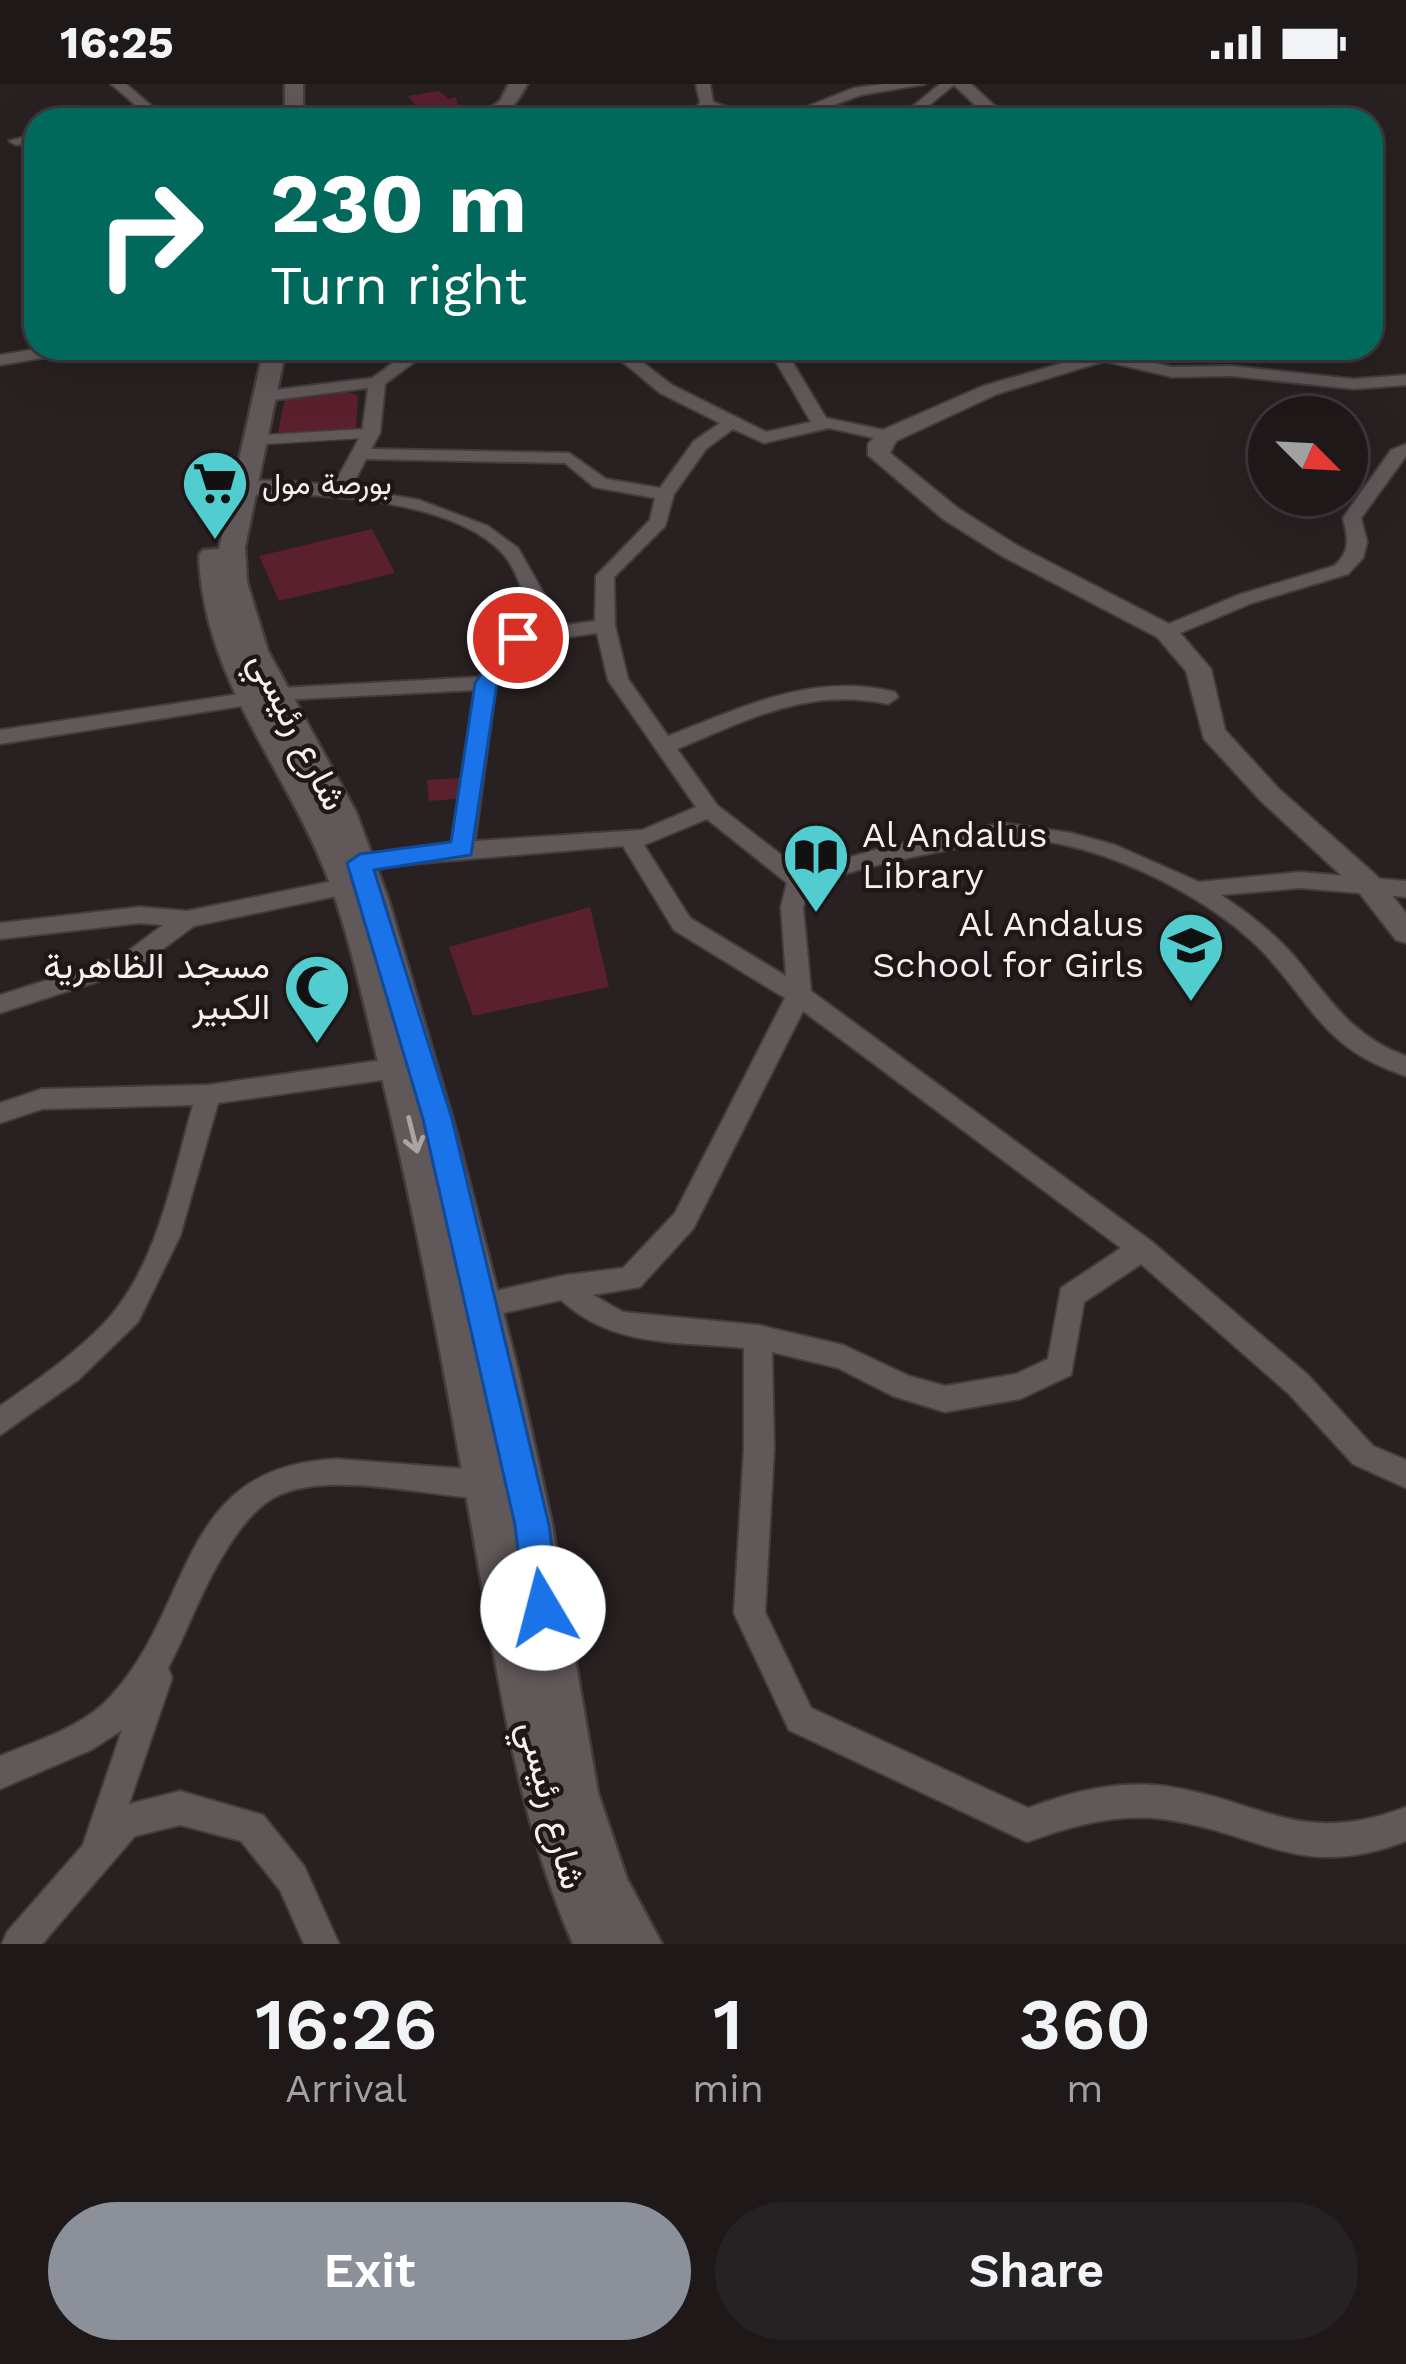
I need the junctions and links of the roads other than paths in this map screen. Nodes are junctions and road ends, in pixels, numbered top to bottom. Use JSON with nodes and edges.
{"nodes":[{"id":1,"x":118,"y":84,"type":"edge"},
{"id":2,"x":703,"y":84,"type":"edge"},
{"id":3,"x":918,"y":84,"type":"edge"},
{"id":4,"x":949,"y":84,"type":"edge"},
{"id":5,"x":961,"y":84,"type":"edge"},
{"id":6,"x":891,"y":85,"type":"edge"},
{"id":7,"x":707,"y":104,"type":"junction"},
{"id":8,"x":146,"y":108,"type":"edge"},
{"id":9,"x":702,"y":108,"type":"edge"},
{"id":10,"x":719,"y":108,"type":"edge"},
{"id":11,"x":814,"y":108,"type":"edge"},
{"id":12,"x":918,"y":108,"type":"edge"},
{"id":13,"x":988,"y":108,"type":"edge"},
{"id":14,"x":24,"y":140,"type":"edge"},
{"id":15,"x":16,"y":141,"type":"dead end"},
{"id":16,"x":253,"y":360,"type":"edge"},
{"id":17,"x":272,"y":360,"type":"edge"},
{"id":18,"x":407,"y":360,"type":"edge"},
{"id":19,"x":629,"y":360,"type":"edge"},
{"id":20,"x":639,"y":360,"type":"edge"},
{"id":21,"x":783,"y":360,"type":"edge"},
{"id":22,"x":1095,"y":360,"type":"edge"},
{"id":23,"x":1119,"y":360,"type":"edge"},
{"id":24,"x":640,"y":369,"type":"junction"},
{"id":25,"x":1406,"y":380,"type":"edge"},
{"id":26,"x":376,"y":382,"type":"junction"},
{"id":27,"x":266,"y":396,"type":"junction"},
{"id":28,"x":734,"y":421,"type":"junction"},
{"id":29,"x":821,"y":424,"type":"junction"},
{"id":30,"x":370,"y":433,"type":"junction"},
{"id":31,"x":888,"y":436,"type":"junction"},
{"id":32,"x":256,"y":440,"type":"junction"},
{"id":33,"x":1406,"y":449,"type":"edge"},
{"id":34,"x":362,"y":454,"type":"junction"},
{"id":35,"x":235,"y":489,"type":"junction"},
{"id":36,"x":340,"y":490,"type":"junction"},
{"id":37,"x":665,"y":494,"type":"junction"},
{"id":38,"x":605,"y":626,"type":"junction"},
{"id":39,"x":1166,"y":632,"type":"junction"},
{"id":40,"x":518,"y":638,"type":"junction"},
{"id":41,"x":486,"y":683,"type":"junction"},
{"id":42,"x":265,"y":696,"type":"junction"},
{"id":43,"x":888,"y":697,"type":"dead end"},
{"id":44,"x":0,"y":737,"type":"edge"},
{"id":45,"x":664,"y":746,"type":"junction"},
{"id":46,"x":709,"y":810,"type":"junction"},
{"id":47,"x":629,"y":838,"type":"junction"},
{"id":48,"x":463,"y":849,"type":"junction"},
{"id":49,"x":351,"y":875,"type":"junction"},
{"id":50,"x":799,"y":880,"type":"junction"},
{"id":51,"x":1367,"y":883,"type":"junction"},
{"id":52,"x":1406,"y":890,"type":"edge"},
{"id":53,"x":1194,"y":891,"type":"junction"},
{"id":54,"x":187,"y":919,"type":"junction"},
{"id":55,"x":0,"y":932,"type":"edge"},
{"id":56,"x":1406,"y":933,"type":"edge"},
{"id":57,"x":799,"y":994,"type":"junction"},
{"id":58,"x":0,"y":1004,"type":"edge"},
{"id":59,"x":1406,"y":1066,"type":"edge"},
{"id":60,"x":396,"y":1068,"type":"junction"},
{"id":61,"x":208,"y":1095,"type":"junction"},
{"id":62,"x":0,"y":1113,"type":"edge"},
{"id":63,"x":1142,"y":1249,"type":"junction"},
{"id":64,"x":566,"y":1287,"type":"junction"},
{"id":65,"x":465,"y":1310,"type":"junction"},
{"id":66,"x":758,"y":1337,"type":"junction"},
{"id":67,"x":0,"y":1422,"type":"edge"},
{"id":68,"x":1406,"y":1474,"type":"edge"},
{"id":69,"x":522,"y":1484,"type":"junction"},
{"id":70,"x":482,"y":1486,"type":"junction"},
{"id":71,"x":185,"y":1604,"type":"junction"},
{"id":72,"x":0,"y":1773,"type":"edge"},
{"id":73,"x":1406,"y":1824,"type":"edge"},
{"id":74,"x":96,"y":1852,"type":"junction"},
{"id":75,"x":19,"y":1944,"type":"edge"},
{"id":76,"x":322,"y":1944,"type":"edge"},
{"id":77,"x":597,"y":1944,"type":"edge"},
{"id":78,"x":638,"y":1944,"type":"edge"}],
"edges":[{"from":1,"to":8,"type":"street"},
{"from":2,"to":7,"type":"street"},
{"from":3,"to":6,"type":"street"},
{"from":4,"to":12,"type":"street"},
{"from":5,"to":13,"type":"street"},
{"from":6,"to":11,"type":"street"},
{"from":7,"to":9,"type":"street"},
{"from":7,"to":10,"type":"street"},
{"from":14,"to":15,"type":"street"},
{"from":16,"to":35,"type":"main road","name":"شارع رئيسي"},
{"from":17,"to":27,"type":"main road","name":"شارع رئيسي"},
{"from":18,"to":26,"type":"street"},
{"from":19,"to":24,"type":"street"},
{"from":20,"to":24,"type":"street"},
{"from":21,"to":29,"type":"street"},
{"from":22,"to":31,"type":"street"},
{"from":23,"to":25,"type":"street"},
{"from":24,"to":28,"type":"street"},
{"from":26,"to":27,"type":"street"},
{"from":26,"to":30,"type":"street"},
{"from":27,"to":32,"type":"main road","name":"شارع رئيسي"},
{"from":28,"to":29,"type":"street"},
{"from":28,"to":37,"type":"street"},
{"from":29,"to":31,"type":"street"},
{"from":30,"to":32,"type":"lane"},
{"from":30,"to":34,"type":"street"},
{"from":31,"to":39,"type":"street"},
{"from":32,"to":35,"type":"main road","name":"شارع رئيسي"},
{"from":33,"to":39,"type":"street"},
{"from":34,"to":36,"type":"street"},
{"from":34,"to":37,"type":"street"},
{"from":35,"to":36,"type":"street"},
{"from":35,"to":42,"type":"main road","name":"شارع رئيسي"},
{"from":36,"to":40,"type":"street"},
{"from":37,"to":38,"type":"street"},
{"from":38,"to":40,"type":"street"},
{"from":38,"to":45,"type":"street"},
{"from":39,"to":51,"type":"street"},
{"from":40,"to":41,"type":"street"},
{"from":41,"to":42,"type":"street"},
{"from":41,"to":48,"type":"street"},
{"from":42,"to":44,"type":"street"},
{"from":42,"to":49,"type":"main road","name":"شارع رئيسي"},
{"from":43,"to":45,"type":"street"},
{"from":45,"to":46,"type":"street"},
{"from":46,"to":47,"type":"street"},
{"from":46,"to":50,"type":"street"},
{"from":47,"to":48,"type":"street"},
{"from":47,"to":57,"type":"street"},
{"from":48,"to":49,"type":"street"},
{"from":49,"to":54,"type":"street"},
{"from":49,"to":60,"type":"main road","name":"شارع رئيسي"},
{"from":49,"to":65,"type":"main road","name":"شارع رئيسي"},
{"from":50,"to":53,"type":"street"},
{"from":50,"to":57,"type":"street"},
{"from":51,"to":52,"type":"street"},
{"from":51,"to":53,"type":"street"},
{"from":51,"to":56,"type":"street"},
{"from":53,"to":59,"type":"street"},
{"from":54,"to":55,"type":"street"},
{"from":54,"to":58,"type":"street"},
{"from":57,"to":63,"type":"street"},
{"from":57,"to":64,"type":"street"},
{"from":60,"to":61,"type":"street"},
{"from":60,"to":65,"type":"main road","name":"شارع رئيسي","one_way":true},
{"from":61,"to":62,"type":"street"},
{"from":61,"to":67,"type":"street"},
{"from":63,"to":66,"type":"street"},
{"from":63,"to":68,"type":"street"},
{"from":64,"to":65,"type":"street"},
{"from":64,"to":66,"type":"street"},
{"from":65,"to":69,"type":"main road","name":"شارع رئيسي"},
{"from":65,"to":70,"type":"main road","name":"شارع رئيسي"},
{"from":66,"to":73,"type":"street"},
{"from":69,"to":70,"type":"street"},
{"from":69,"to":78,"type":"main road","name":"شارع رئيسي"},
{"from":70,"to":71,"type":"street"},
{"from":70,"to":77,"type":"main road","name":"شارع رئيسي"},
{"from":71,"to":72,"type":"street"},
{"from":71,"to":74,"type":"street"},
{"from":74,"to":75,"type":"street"},
{"from":74,"to":76,"type":"street"}]}
